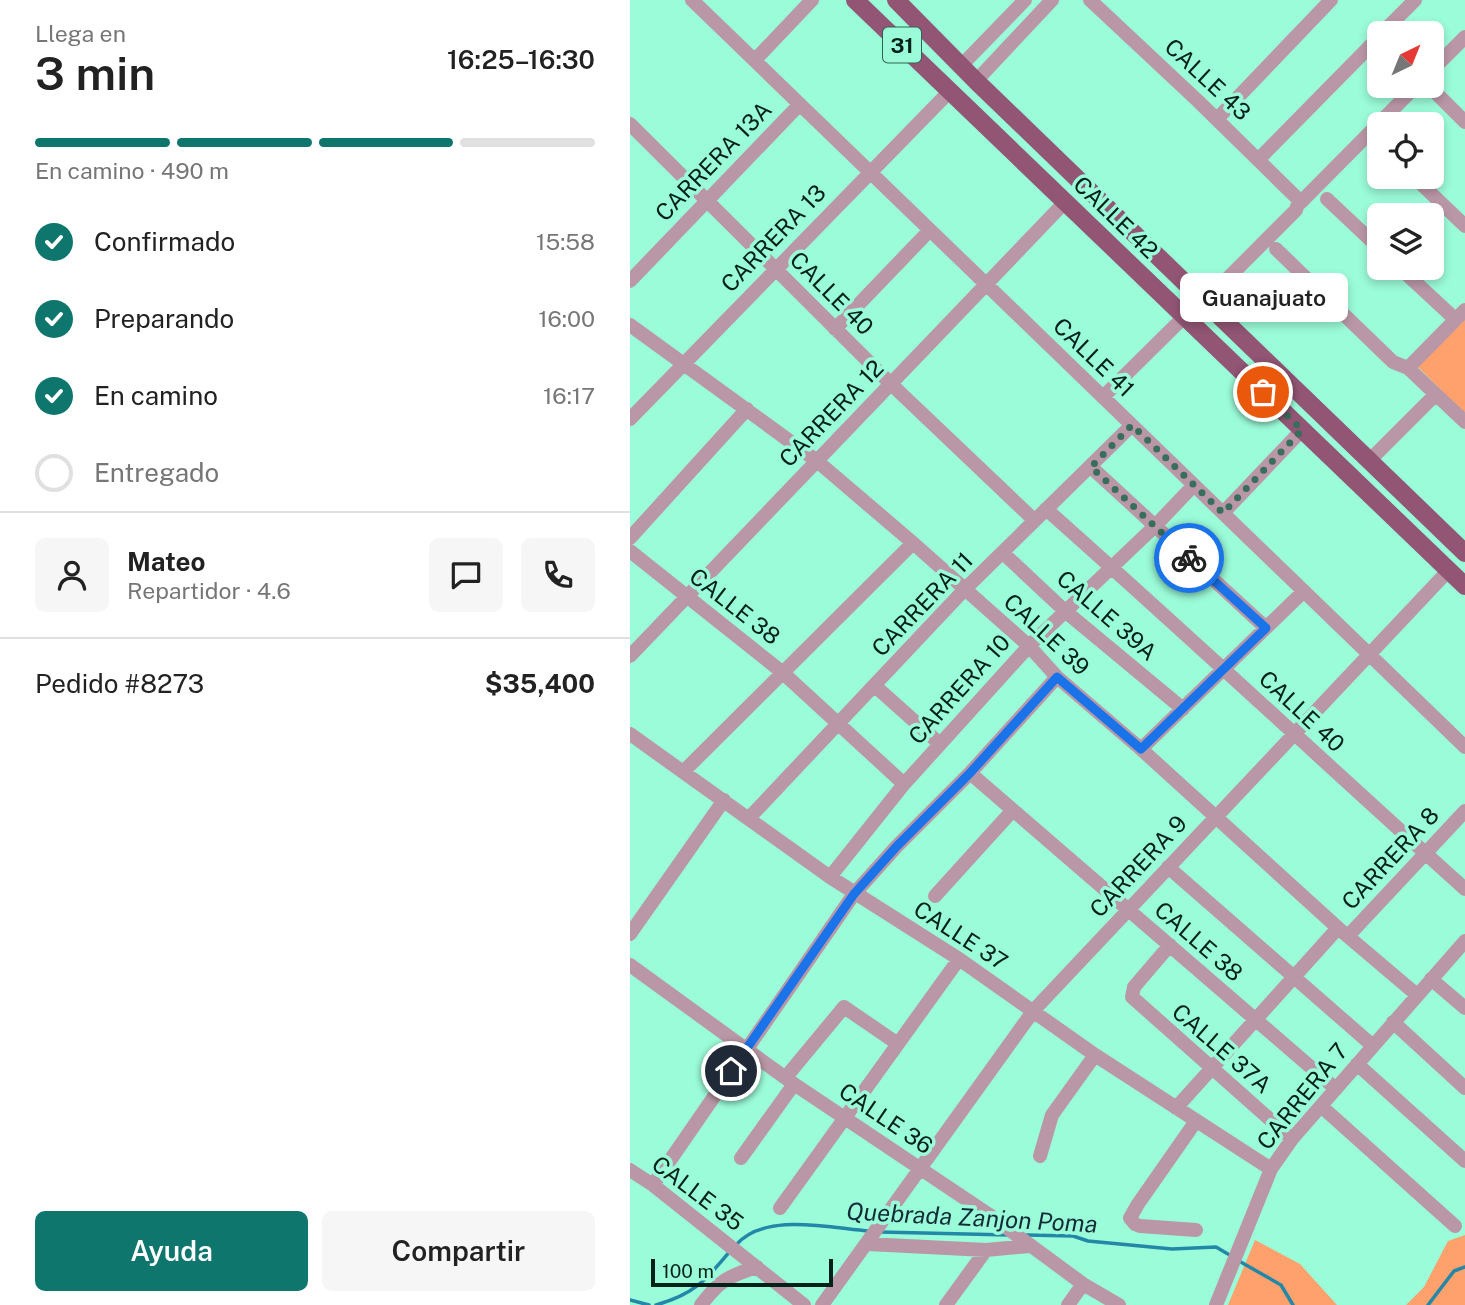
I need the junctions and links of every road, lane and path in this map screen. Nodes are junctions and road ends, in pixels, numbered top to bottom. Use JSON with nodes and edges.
{"nodes":[{"id":1,"x":692,"y":0,"type":"edge"},
{"id":2,"x":812,"y":0,"type":"edge"},
{"id":3,"x":855,"y":0,"type":"edge"},
{"id":4,"x":896,"y":0,"type":"edge"},
{"id":5,"x":1052,"y":0,"type":"edge"},
{"id":6,"x":1090,"y":0,"type":"edge"},
{"id":7,"x":1331,"y":0,"type":"edge"},
{"id":8,"x":1415,"y":0,"type":"edge"},
{"id":9,"x":1016,"y":3,"type":"edge"},
{"id":10,"x":1395,"y":21,"type":"edge"},
{"id":11,"x":1465,"y":37,"type":"edge"},
{"id":12,"x":1367,"y":49,"type":"edge"},
{"id":13,"x":1444,"y":59,"type":"edge"},
{"id":14,"x":755,"y":60,"type":"junction"},
{"id":15,"x":961,"y":66,"type":"junction"},
{"id":16,"x":976,"y":81,"type":"junction"},
{"id":17,"x":950,"y":91,"type":"junction"},
{"id":18,"x":1403,"y":98,"type":"edge"},
{"id":19,"x":1441,"y":98,"type":"edge"},
{"id":20,"x":800,"y":104,"type":"junction"},
{"id":21,"x":1217,"y":119,"type":"junction"},
{"id":22,"x":1465,"y":122,"type":"edge"},
{"id":23,"x":630,"y":124,"type":"edge"},
{"id":24,"x":1259,"y":159,"type":"junction"},
{"id":25,"x":870,"y":172,"type":"junction"},
{"id":26,"x":1426,"y":189,"type":"edge"},
{"id":27,"x":1297,"y":198,"type":"junction"},
{"id":28,"x":706,"y":199,"type":"junction"},
{"id":29,"x":1328,"y":199,"type":"dead end"},
{"id":30,"x":1065,"y":202,"type":"junction"},
{"id":31,"x":1465,"y":226,"type":"edge"},
{"id":32,"x":930,"y":230,"type":"junction"},
{"id":33,"x":1367,"y":236,"type":"edge"},
{"id":34,"x":1276,"y":249,"type":"dead end"},
{"id":35,"x":775,"y":268,"type":"junction"},
{"id":36,"x":1416,"y":280,"type":"edge"},
{"id":37,"x":630,"y":281,"type":"edge"},
{"id":38,"x":986,"y":284,"type":"junction"},
{"id":39,"x":1205,"y":300,"type":"junction"},
{"id":40,"x":1460,"y":314,"type":"edge"},
{"id":41,"x":1184,"y":317,"type":"junction"},
{"id":42,"x":630,"y":326,"type":"edge"},
{"id":43,"x":835,"y":329,"type":"junction"},
{"id":44,"x":685,"y":364,"type":"junction"},
{"id":45,"x":1408,"y":368,"type":"junction"},
{"id":46,"x":891,"y":384,"type":"junction"},
{"id":47,"x":1435,"y":394,"type":"junction"},
{"id":48,"x":1103,"y":397,"type":"junction"},
{"id":49,"x":747,"y":409,"type":"junction"},
{"id":50,"x":630,"y":419,"type":"edge"},
{"id":51,"x":1465,"y":422,"type":"edge"},
{"id":52,"x":1132,"y":425,"type":"junction"},
{"id":53,"x":1302,"y":430,"type":"junction"},
{"id":54,"x":1370,"y":460,"type":"junction"},
{"id":55,"x":817,"y":461,"type":"junction"},
{"id":56,"x":1091,"y":467,"type":"junction"},
{"id":57,"x":1194,"y":485,"type":"junction"},
{"id":58,"x":1046,"y":509,"type":"junction"},
{"id":59,"x":1223,"y":513,"type":"junction"},
{"id":60,"x":1034,"y":520,"type":"junction"},
{"id":61,"x":1155,"y":526,"type":"junction"},
{"id":62,"x":630,"y":538,"type":"edge"},
{"id":63,"x":914,"y":543,"type":"junction"},
{"id":64,"x":630,"y":551,"type":"edge"},
{"id":65,"x":1003,"y":552,"type":"junction"},
{"id":66,"x":1465,"y":554,"type":"edge"},
{"id":67,"x":1112,"y":567,"type":"junction"},
{"id":68,"x":1448,"y":571,"type":"junction"},
{"id":69,"x":1465,"y":586,"type":"edge"},
{"id":70,"x":965,"y":589,"type":"junction"},
{"id":71,"x":1304,"y":591,"type":"junction"},
{"id":72,"x":687,"y":597,"type":"junction"},
{"id":73,"x":1065,"y":611,"type":"junction"},
{"id":74,"x":1266,"y":628,"type":"junction"},
{"id":75,"x":1029,"y":646,"type":"junction"},
{"id":76,"x":1370,"y":654,"type":"junction"},
{"id":77,"x":630,"y":656,"type":"edge"},
{"id":78,"x":1224,"y":668,"type":"junction"},
{"id":79,"x":782,"y":673,"type":"junction"},
{"id":80,"x":1057,"y":677,"type":"junction"},
{"id":81,"x":875,"y":686,"type":"junction"},
{"id":82,"x":1183,"y":709,"type":"junction"},
{"id":83,"x":839,"y":724,"type":"junction"},
{"id":84,"x":630,"y":734,"type":"edge"},
{"id":85,"x":1293,"y":735,"type":"junction"},
{"id":86,"x":940,"y":744,"type":"junction"},
{"id":87,"x":1465,"y":747,"type":"edge"},
{"id":88,"x":1141,"y":749,"type":"junction"},
{"id":89,"x":682,"y":772,"type":"junction"},
{"id":90,"x":970,"y":773,"type":"junction"},
{"id":91,"x":904,"y":784,"type":"junction"},
{"id":92,"x":724,"y":800,"type":"junction"},
{"id":93,"x":1013,"y":810,"type":"junction"},
{"id":94,"x":1465,"y":811,"type":"edge"},
{"id":95,"x":1216,"y":817,"type":"junction"},
{"id":96,"x":749,"y":818,"type":"junction"},
{"id":97,"x":1426,"y":853,"type":"junction"},
{"id":98,"x":1168,"y":867,"type":"junction"},
{"id":99,"x":830,"y":877,"type":"junction"},
{"id":100,"x":1465,"y":889,"type":"edge"},
{"id":101,"x":854,"y":894,"type":"junction"},
{"id":102,"x":935,"y":896,"type":"dead end"},
{"id":103,"x":1128,"y":910,"type":"junction"},
{"id":104,"x":1343,"y":932,"type":"junction"},
{"id":105,"x":630,"y":934,"type":"edge"},
{"id":106,"x":1465,"y":941,"type":"edge"},
{"id":107,"x":1170,"y":945,"type":"junction"},
{"id":108,"x":959,"y":958,"type":"junction"},
{"id":109,"x":630,"y":965,"type":"edge"},
{"id":110,"x":1294,"y":978,"type":"junction"},
{"id":111,"x":1431,"y":979,"type":"junction"},
{"id":112,"x":1417,"y":995,"type":"junction"},
{"id":113,"x":1465,"y":1009,"type":"edge"},
{"id":114,"x":1034,"y":1010,"type":"junction"},
{"id":115,"x":1257,"y":1021,"type":"junction"},
{"id":116,"x":1393,"y":1022,"type":"junction"},
{"id":117,"x":898,"y":1044,"type":"junction"},
{"id":118,"x":1373,"y":1046,"type":"junction"},
{"id":119,"x":747,"y":1048,"type":"junction"},
{"id":120,"x":1095,"y":1055,"type":"junction"},
{"id":121,"x":1357,"y":1064,"type":"junction"},
{"id":122,"x":1212,"y":1070,"type":"junction"},
{"id":123,"x":790,"y":1080,"type":"junction"},
{"id":124,"x":1336,"y":1088,"type":"junction"},
{"id":125,"x":1465,"y":1088,"type":"edge"},
{"id":126,"x":1321,"y":1106,"type":"junction"},
{"id":127,"x":1176,"y":1108,"type":"junction"},
{"id":128,"x":846,"y":1118,"type":"junction"},
{"id":129,"x":1196,"y":1121,"type":"junction"},
{"id":130,"x":1292,"y":1139,"type":"junction"},
{"id":131,"x":1040,"y":1156,"type":"dead end"},
{"id":132,"x":740,"y":1158,"type":"dead end"},
{"id":133,"x":1465,"y":1161,"type":"edge"},
{"id":134,"x":920,"y":1169,"type":"junction"},
{"id":135,"x":1272,"y":1169,"type":"junction"},
{"id":136,"x":630,"y":1170,"type":"edge"},
{"id":137,"x":653,"y":1185,"type":"junction"},
{"id":138,"x":780,"y":1209,"type":"dead end"},
{"id":139,"x":1455,"y":1226,"type":"dead end"},
{"id":140,"x":1196,"y":1230,"type":"dead end"},
{"id":141,"x":870,"y":1240,"type":"junction"},
{"id":142,"x":1025,"y":1243,"type":"junction"},
{"id":143,"x":986,"y":1250,"type":"junction"},
{"id":144,"x":757,"y":1267,"type":"junction"},
{"id":145,"x":1083,"y":1284,"type":"junction"},
{"id":146,"x":701,"y":1305,"type":"edge"},
{"id":147,"x":804,"y":1305,"type":"edge"},
{"id":148,"x":822,"y":1305,"type":"edge"},
{"id":149,"x":946,"y":1305,"type":"edge"},
{"id":150,"x":1068,"y":1305,"type":"edge"},
{"id":151,"x":1119,"y":1305,"type":"edge"},
{"id":152,"x":1216,"y":1305,"type":"edge"}],
"edges":[{"from":1,"to":14,"type":"street","name":"CALLE 41"},
{"from":2,"to":14,"type":"street"},
{"from":3,"to":17,"type":"main road","name":"CALLE 42","number":"31"},
{"from":4,"to":15,"type":"main road","name":"CALLE 42","number":"31"},
{"from":5,"to":16,"type":"street"},
{"from":6,"to":21,"type":"street","name":"CALLE 43"},
{"from":7,"to":21,"type":"street"},
{"from":8,"to":10,"type":"street"},
{"from":9,"to":15,"type":"street"},
{"from":11,"to":13,"type":"street"},
{"from":12,"to":24,"type":"street"},
{"from":14,"to":20,"type":"street","name":"CALLE 41"},
{"from":15,"to":16,"type":"main road","name":"CALLE 42","number":"31"},
{"from":16,"to":39,"type":"main road","name":"CALLE 42","number":"31"},
{"from":17,"to":25,"type":"street","name":"CARRERA 13"},
{"from":17,"to":30,"type":"main road","name":"CALLE 42","number":"31"},
{"from":18,"to":27,"type":"street"},
{"from":19,"to":22,"type":"street"},
{"from":20,"to":25,"type":"street","name":"CALLE 41"},
{"from":20,"to":28,"type":"street","name":"CARRERA 13A"},
{"from":21,"to":24,"type":"street","name":"CALLE 43"},
{"from":23,"to":28,"type":"street","name":"CALLE 40"},
{"from":24,"to":27,"type":"street","name":"CALLE 43"},
{"from":25,"to":32,"type":"street","name":"CALLE 41"},
{"from":25,"to":35,"type":"street","name":"CARRERA 13"},
{"from":26,"to":31,"type":"street"},
{"from":27,"to":39,"type":"street"},
{"from":28,"to":35,"type":"street","name":"CALLE 40"},
{"from":28,"to":37,"type":"street","name":"CARRERA 13A"},
{"from":29,"to":33,"type":"street"},
{"from":30,"to":38,"type":"street","name":"CARRERA 12"},
{"from":30,"to":41,"type":"main road","name":"CALLE 42","number":"31"},
{"from":32,"to":38,"type":"street","name":"CALLE 41"},
{"from":32,"to":43,"type":"street"},
{"from":34,"to":45,"type":"street"},
{"from":35,"to":43,"type":"street","name":"CALLE 40"},
{"from":35,"to":44,"type":"street","name":"CARRERA 13"},
{"from":36,"to":40,"type":"street"},
{"from":38,"to":46,"type":"street","name":"CARRERA 12"},
{"from":38,"to":48,"type":"street","name":"CALLE 41"},
{"from":39,"to":54,"type":"main road","name":"CALLE 42","number":"31"},
{"from":40,"to":45,"type":"street"},
{"from":41,"to":48,"type":"street"},
{"from":41,"to":53,"type":"main road","name":"CALLE 42","number":"31"},
{"from":42,"to":44,"type":"street","name":"CALLE 39"},
{"from":43,"to":46,"type":"street","name":"CALLE 40"},
{"from":44,"to":49,"type":"street","name":"CALLE 39"},
{"from":44,"to":50,"type":"street","name":"CARRERA 13"},
{"from":45,"to":47,"type":"street"},
{"from":46,"to":55,"type":"street","name":"CARRERA 12"},
{"from":46,"to":60,"type":"street","name":"CALLE 40"},
{"from":47,"to":51,"type":"street"},
{"from":47,"to":54,"type":"street"},
{"from":48,"to":52,"type":"street","name":"CALLE 41"},
{"from":49,"to":55,"type":"street","name":"CALLE 39"},
{"from":49,"to":62,"type":"street"},
{"from":52,"to":56,"type":"street","name":"CARRERA 11"},
{"from":52,"to":57,"type":"street","name":"CALLE 41"},
{"from":53,"to":59,"type":"street"},
{"from":53,"to":68,"type":"main road","name":"CALLE 42","number":"31"},
{"from":54,"to":66,"type":"main road","name":"CALLE 42","number":"31"},
{"from":55,"to":63,"type":"street","name":"CALLE 39"},
{"from":55,"to":72,"type":"street","name":"CARRERA 12"},
{"from":56,"to":58,"type":"street","name":"CARRERA 11"},
{"from":56,"to":61,"type":"street"},
{"from":57,"to":59,"type":"street","name":"CALLE 41"},
{"from":57,"to":61,"type":"street","name":"CARRERA 10"},
{"from":58,"to":60,"type":"street","name":"CARRERA 11"},
{"from":58,"to":67,"type":"street","name":"CALLE 40"},
{"from":59,"to":71,"type":"street","name":"CALLE 41"},
{"from":60,"to":65,"type":"street","name":"CARRERA 11"},
{"from":61,"to":67,"type":"street","name":"CARRERA 10"},
{"from":61,"to":74,"type":"street"},
{"from":63,"to":70,"type":"street","name":"CALLE 39"},
{"from":63,"to":79,"type":"street"},
{"from":64,"to":72,"type":"street","name":"CALLE 38"},
{"from":65,"to":70,"type":"street","name":"CARRERA 11"},
{"from":65,"to":73,"type":"street","name":"CALLE 39A"},
{"from":67,"to":73,"type":"street","name":"CARRERA 10"},
{"from":67,"to":78,"type":"street","name":"CALLE 40"},
{"from":68,"to":69,"type":"main road","name":"CALLE 42","number":"31"},
{"from":68,"to":76,"type":"street","name":"CARRERA 9"},
{"from":70,"to":75,"type":"street","name":"CALLE 39"},
{"from":70,"to":81,"type":"street","name":"CARRERA 11"},
{"from":71,"to":74,"type":"street"},
{"from":71,"to":76,"type":"street","name":"CALLE 41"},
{"from":72,"to":77,"type":"street","name":"CARRERA 12"},
{"from":72,"to":79,"type":"street","name":"CALLE 38"},
{"from":73,"to":75,"type":"street","name":"CARRERA 10"},
{"from":73,"to":82,"type":"street","name":"CALLE 39A"},
{"from":74,"to":78,"type":"street"},
{"from":75,"to":80,"type":"street","name":"CALLE 39"},
{"from":75,"to":86,"type":"street","name":"CARRERA 10"},
{"from":76,"to":85,"type":"street","name":"CARRERA 9"},
{"from":76,"to":87,"type":"street","name":"CALLE 41"},
{"from":78,"to":82,"type":"street"},
{"from":78,"to":85,"type":"street","name":"CALLE 40"},
{"from":79,"to":83,"type":"street","name":"CALLE 38"},
{"from":79,"to":89,"type":"street"},
{"from":80,"to":88,"type":"street","name":"CALLE 39"},
{"from":80,"to":90,"type":"street"},
{"from":81,"to":83,"type":"street","name":"CARRERA 11"},
{"from":81,"to":86,"type":"street"},
{"from":82,"to":88,"type":"street"},
{"from":83,"to":91,"type":"street","name":"CALLE 38"},
{"from":83,"to":96,"type":"street","name":"CARRERA 11"},
{"from":84,"to":89,"type":"street","name":"CALLE 37"},
{"from":85,"to":95,"type":"street","name":"CARRERA 9"},
{"from":85,"to":97,"type":"street","name":"CALLE 40"},
{"from":86,"to":91,"type":"street","name":"CARRERA 10"},
{"from":88,"to":95,"type":"street","name":"CALLE 39"},
{"from":89,"to":92,"type":"street","name":"CALLE 37"},
{"from":90,"to":93,"type":"street","name":"CALLE 38"},
{"from":90,"to":101,"type":"street"},
{"from":91,"to":99,"type":"street","name":"CARRERA 10"},
{"from":92,"to":96,"type":"street","name":"CALLE 37"},
{"from":92,"to":105,"type":"street"},
{"from":93,"to":102,"type":"street"},
{"from":93,"to":103,"type":"street","name":"CALLE 38"},
{"from":94,"to":97,"type":"street","name":"CARRERA 8"},
{"from":95,"to":98,"type":"street","name":"CARRERA 9"},
{"from":95,"to":104,"type":"street","name":"CALLE 39"},
{"from":96,"to":99,"type":"street","name":"CALLE 37"},
{"from":97,"to":100,"type":"street","name":"CALLE 40"},
{"from":97,"to":104,"type":"street","name":"CARRERA 8"},
{"from":98,"to":103,"type":"street","name":"CARRERA 9"},
{"from":98,"to":110,"type":"street"},
{"from":99,"to":101,"type":"street","name":"CALLE 37"},
{"from":101,"to":108,"type":"street","name":"CALLE 37"},
{"from":101,"to":119,"type":"street"},
{"from":103,"to":107,"type":"street","name":"CALLE 38"},
{"from":103,"to":114,"type":"street","name":"CARRERA 9"},
{"from":104,"to":110,"type":"street","name":"CARRERA 8"},
{"from":104,"to":112,"type":"street","name":"CALLE 39"},
{"from":106,"to":111,"type":"street","name":"CARRERA 7"},
{"from":107,"to":115,"type":"street","name":"CALLE 38"},
{"from":107,"to":122,"type":"street","name":"CALLE 37A"},
{"from":108,"to":114,"type":"street","name":"CALLE 37"},
{"from":108,"to":117,"type":"street"},
{"from":109,"to":119,"type":"street","name":"CALLE 36"},
{"from":110,"to":115,"type":"street","name":"CARRERA 8"},
{"from":110,"to":118,"type":"street"},
{"from":111,"to":112,"type":"street","name":"CARRERA 7"},
{"from":111,"to":113,"type":"street"},
{"from":112,"to":116,"type":"street","name":"CARRERA 7"},
{"from":114,"to":120,"type":"street","name":"CALLE 37"},
{"from":114,"to":134,"type":"street","name":"CARRERA 9"},
{"from":115,"to":122,"type":"street","name":"CARRERA 8"},
{"from":115,"to":124,"type":"street","name":"CALLE 38"},
{"from":116,"to":118,"type":"street","name":"CARRERA 7"},
{"from":116,"to":125,"type":"street"},
{"from":117,"to":123,"type":"street"},
{"from":117,"to":128,"type":"street"},
{"from":118,"to":121,"type":"street","name":"CARRERA 7"},
{"from":119,"to":123,"type":"street","name":"CALLE 36"},
{"from":119,"to":137,"type":"street"},
{"from":120,"to":127,"type":"street","name":"CALLE 37"},
{"from":120,"to":131,"type":"street"},
{"from":121,"to":124,"type":"street","name":"CARRERA 7"},
{"from":121,"to":133,"type":"street"},
{"from":122,"to":127,"type":"street","name":"CARRERA 8"},
{"from":122,"to":130,"type":"street","name":"CALLE 37A"},
{"from":123,"to":128,"type":"street","name":"CALLE 36"},
{"from":123,"to":132,"type":"street"},
{"from":124,"to":126,"type":"street","name":"CARRERA 7"},
{"from":126,"to":130,"type":"street","name":"CARRERA 7"},
{"from":126,"to":139,"type":"street"},
{"from":127,"to":129,"type":"street","name":"CALLE 37"},
{"from":128,"to":134,"type":"street","name":"CALLE 36"},
{"from":128,"to":138,"type":"street"},
{"from":129,"to":135,"type":"street","name":"CALLE 37"},
{"from":129,"to":140,"type":"street"},
{"from":130,"to":135,"type":"street","name":"CARRERA 7"},
{"from":134,"to":141,"type":"street","name":"CARRERA 9"},
{"from":134,"to":142,"type":"street","name":"CALLE 36"},
{"from":135,"to":152,"type":"street","name":"CARRERA 7"},
{"from":136,"to":137,"type":"street","name":"CALLE 35"},
{"from":137,"to":144,"type":"street","name":"CALLE 35"},
{"from":141,"to":143,"type":"street"},
{"from":141,"to":148,"type":"street"},
{"from":142,"to":143,"type":"street"},
{"from":142,"to":145,"type":"street","name":"CALLE 36"},
{"from":143,"to":149,"type":"street"},
{"from":144,"to":146,"type":"street"},
{"from":144,"to":147,"type":"street","name":"CALLE 35"},
{"from":145,"to":150,"type":"street"},
{"from":145,"to":151,"type":"street","name":"CALLE 36"}]}
